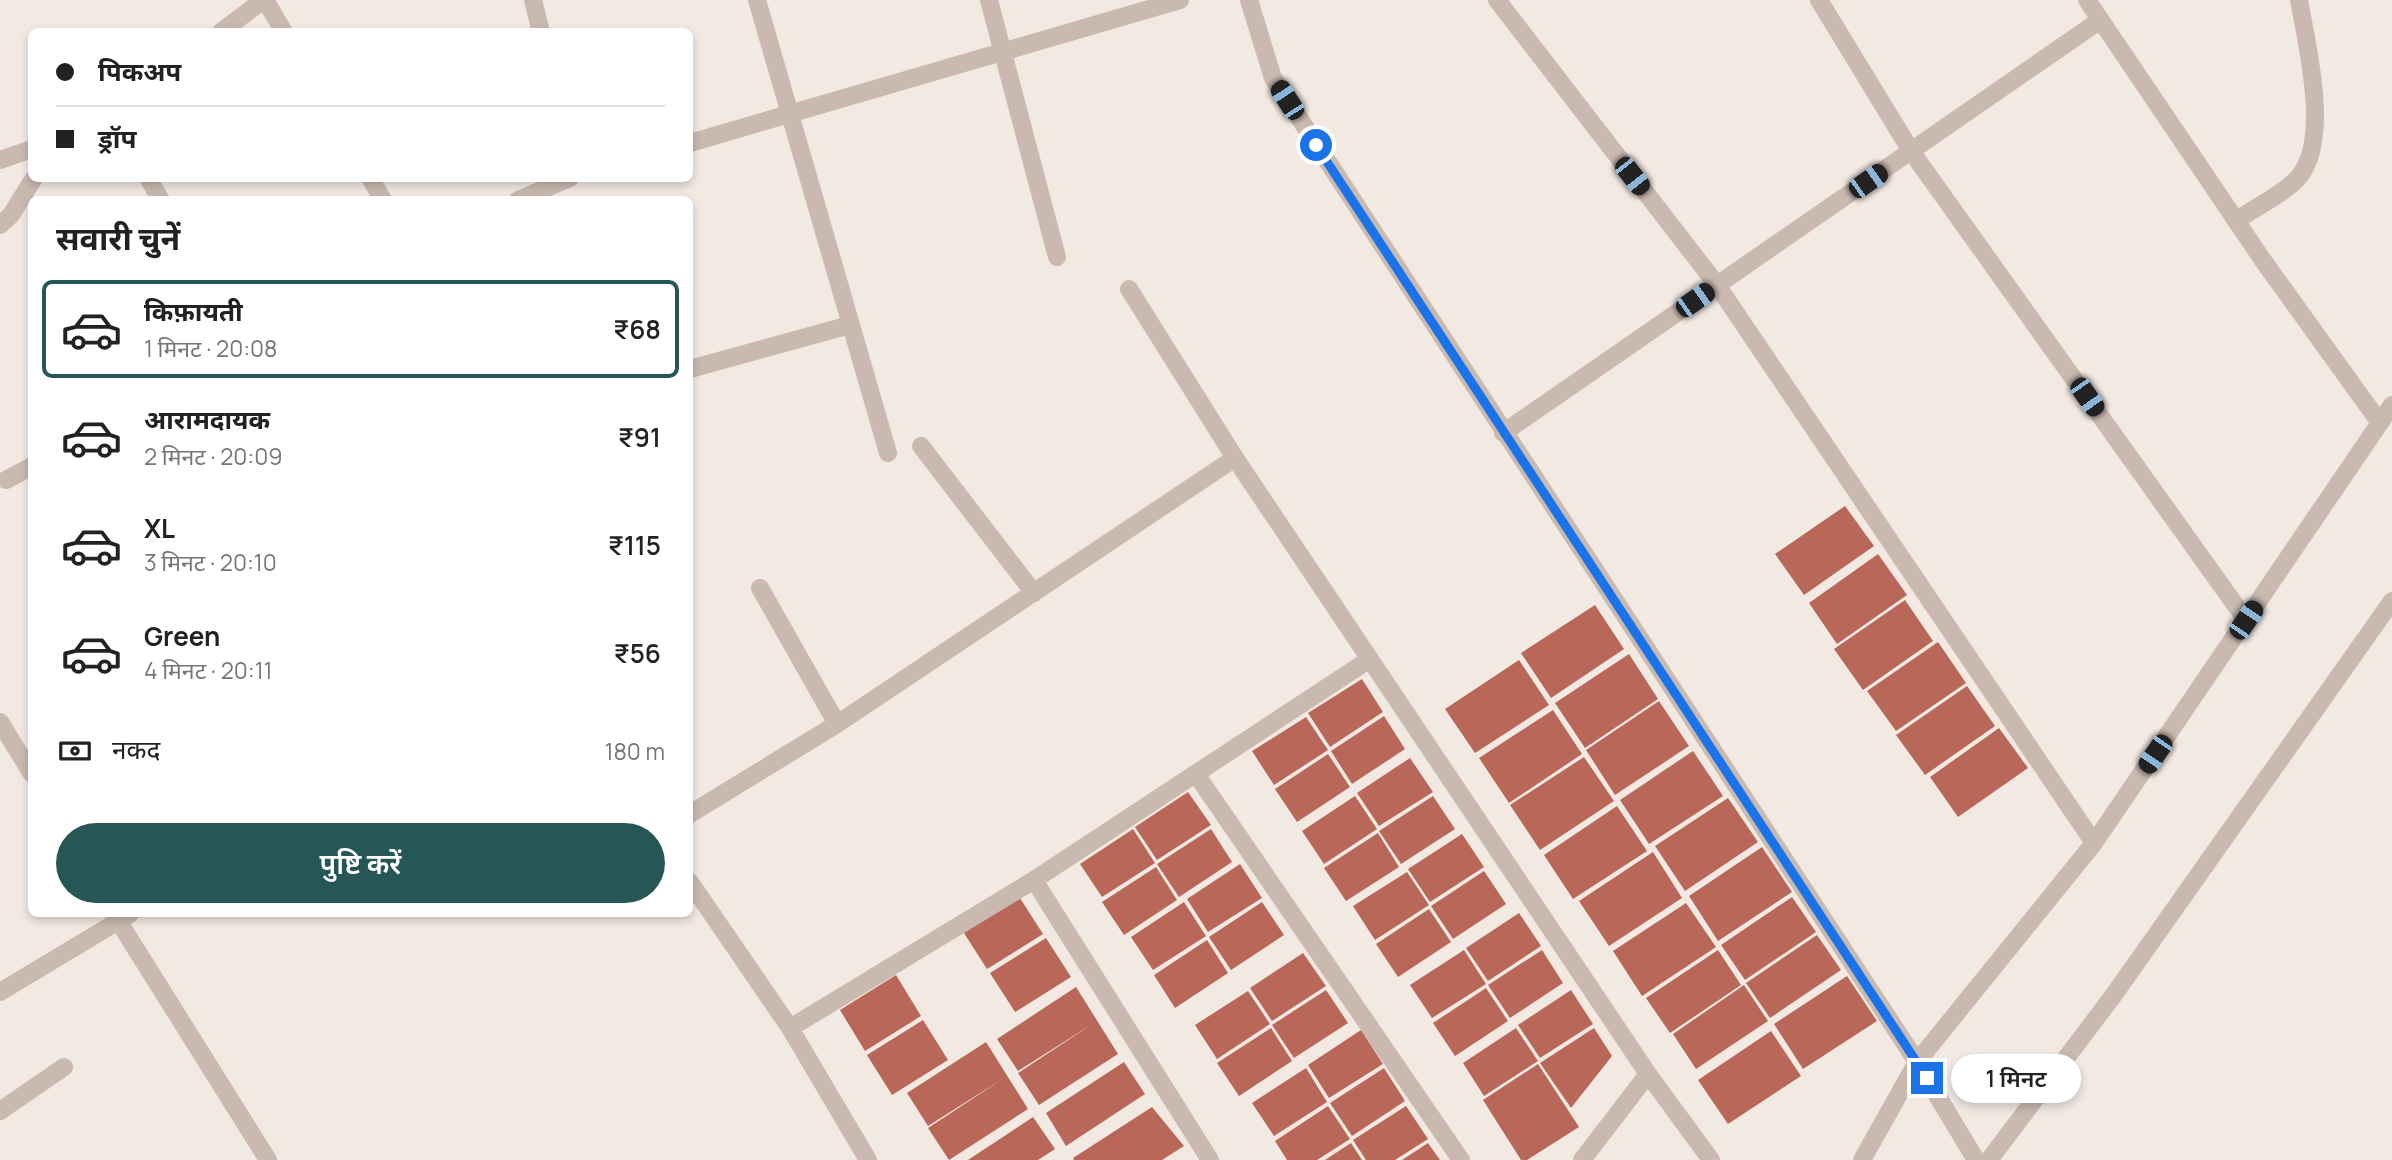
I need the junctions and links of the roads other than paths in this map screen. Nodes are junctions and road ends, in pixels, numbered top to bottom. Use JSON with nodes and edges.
{"nodes":[{"id":1,"x":264,"y":0,"type":"edge"},
{"id":2,"x":533,"y":0,"type":"edge"},
{"id":3,"x":757,"y":0,"type":"edge"},
{"id":4,"x":989,"y":0,"type":"edge"},
{"id":5,"x":1180,"y":0,"type":"edge"},
{"id":6,"x":1249,"y":0,"type":"edge"},
{"id":7,"x":1497,"y":0,"type":"edge"},
{"id":8,"x":1819,"y":0,"type":"edge"},
{"id":9,"x":2087,"y":0,"type":"edge"},
{"id":10,"x":2299,"y":0,"type":"edge"},
{"id":11,"x":2099,"y":22,"type":"junction"},
{"id":12,"x":226,"y":28,"type":"edge"},
{"id":13,"x":282,"y":28,"type":"edge"},
{"id":14,"x":540,"y":28,"type":"edge"},
{"id":15,"x":1003,"y":53,"type":"junction"},
{"id":16,"x":788,"y":114,"type":"junction"},
{"id":17,"x":693,"y":141,"type":"edge"},
{"id":18,"x":28,"y":150,"type":"edge"},
{"id":19,"x":1911,"y":151,"type":"junction"},
{"id":20,"x":0,"y":160,"type":"edge"},
{"id":21,"x":32,"y":182,"type":"edge"},
{"id":22,"x":561,"y":182,"type":"edge"},
{"id":23,"x":527,"y":196,"type":"edge"},
{"id":24,"x":2236,"y":220,"type":"junction"},
{"id":25,"x":0,"y":225,"type":"edge"},
{"id":26,"x":1058,"y":257,"type":"dead end"},
{"id":27,"x":1717,"y":285,"type":"junction"},
{"id":28,"x":1129,"y":289,"type":"dead end"},
{"id":29,"x":850,"y":326,"type":"junction"},
{"id":30,"x":693,"y":368,"type":"edge"},
{"id":31,"x":2392,"y":405,"type":"edge"},
{"id":32,"x":2380,"y":423,"type":"junction"},
{"id":33,"x":1503,"y":433,"type":"junction"},
{"id":34,"x":921,"y":446,"type":"dead end"},
{"id":35,"x":888,"y":453,"type":"dead end"},
{"id":36,"x":1235,"y":458,"type":"junction"},
{"id":37,"x":28,"y":468,"type":"edge"},
{"id":38,"x":6,"y":480,"type":"dead end"},
{"id":39,"x":760,"y":588,"type":"dead end"},
{"id":40,"x":1034,"y":593,"type":"junction"},
{"id":41,"x":2392,"y":601,"type":"edge"},
{"id":42,"x":2246,"y":620,"type":"junction"},
{"id":43,"x":1370,"y":659,"type":"junction"},
{"id":44,"x":0,"y":722,"type":"edge"},
{"id":45,"x":837,"y":724,"type":"junction"},
{"id":46,"x":28,"y":768,"type":"edge"},
{"id":47,"x":1196,"y":774,"type":"junction"},
{"id":48,"x":693,"y":812,"type":"edge"},
{"id":49,"x":2094,"y":843,"type":"junction"},
{"id":50,"x":1034,"y":880,"type":"junction"},
{"id":51,"x":693,"y":886,"type":"edge"},
{"id":52,"x":119,"y":917,"type":"edge"},
{"id":53,"x":122,"y":917,"type":"edge"},
{"id":54,"x":0,"y":992,"type":"edge"},
{"id":55,"x":790,"y":1028,"type":"junction"},
{"id":56,"x":1917,"y":1062,"type":"junction"},
{"id":57,"x":64,"y":1067,"type":"dead end"},
{"id":58,"x":1648,"y":1074,"type":"junction"},
{"id":59,"x":0,"y":1111,"type":"edge"},
{"id":60,"x":1973,"y":1156,"type":"edge"},
{"id":61,"x":268,"y":1160,"type":"edge"},
{"id":62,"x":869,"y":1160,"type":"edge"},
{"id":63,"x":1210,"y":1160,"type":"edge"},
{"id":64,"x":1461,"y":1160,"type":"edge"},
{"id":65,"x":1582,"y":1160,"type":"edge"},
{"id":66,"x":1711,"y":1160,"type":"edge"},
{"id":67,"x":1862,"y":1160,"type":"edge"},
{"id":68,"x":1989,"y":1160,"type":"edge"}],
"edges":[{"from":1,"to":12,"type":"street"},
{"from":1,"to":13,"type":"street"},
{"from":2,"to":14,"type":"street"},
{"from":3,"to":16,"type":"street"},
{"from":4,"to":15,"type":"street"},
{"from":5,"to":15,"type":"street"},
{"from":6,"to":33,"type":"street"},
{"from":7,"to":27,"type":"street"},
{"from":8,"to":19,"type":"street"},
{"from":9,"to":11,"type":"street"},
{"from":10,"to":24,"type":"street"},
{"from":11,"to":19,"type":"street"},
{"from":11,"to":24,"type":"street"},
{"from":15,"to":16,"type":"street"},
{"from":15,"to":26,"type":"street"},
{"from":16,"to":17,"type":"street"},
{"from":16,"to":29,"type":"street"},
{"from":18,"to":20,"type":"street"},
{"from":19,"to":27,"type":"street"},
{"from":19,"to":42,"type":"street"},
{"from":21,"to":25,"type":"street"},
{"from":22,"to":23,"type":"street"},
{"from":24,"to":32,"type":"street"},
{"from":27,"to":33,"type":"street"},
{"from":27,"to":49,"type":"street"},
{"from":28,"to":36,"type":"street"},
{"from":29,"to":30,"type":"street"},
{"from":29,"to":35,"type":"street"},
{"from":31,"to":32,"type":"street"},
{"from":32,"to":42,"type":"street"},
{"from":33,"to":56,"type":"street"},
{"from":34,"to":40,"type":"street"},
{"from":36,"to":40,"type":"street"},
{"from":36,"to":43,"type":"street"},
{"from":37,"to":38,"type":"street"},
{"from":39,"to":45,"type":"street"},
{"from":40,"to":45,"type":"street"},
{"from":41,"to":68,"type":"street"},
{"from":42,"to":49,"type":"street"},
{"from":43,"to":47,"type":"street"},
{"from":43,"to":58,"type":"street"},
{"from":44,"to":46,"type":"street"},
{"from":45,"to":48,"type":"street"},
{"from":47,"to":50,"type":"street"},
{"from":47,"to":64,"type":"street"},
{"from":49,"to":56,"type":"street"},
{"from":50,"to":55,"type":"street"},
{"from":50,"to":63,"type":"street"},
{"from":51,"to":55,"type":"street"},
{"from":52,"to":54,"type":"street"},
{"from":53,"to":61,"type":"street"},
{"from":55,"to":62,"type":"street"},
{"from":56,"to":60,"type":"street"},
{"from":56,"to":67,"type":"street"},
{"from":57,"to":59,"type":"street"},
{"from":58,"to":65,"type":"street"},
{"from":58,"to":66,"type":"street"}]}
